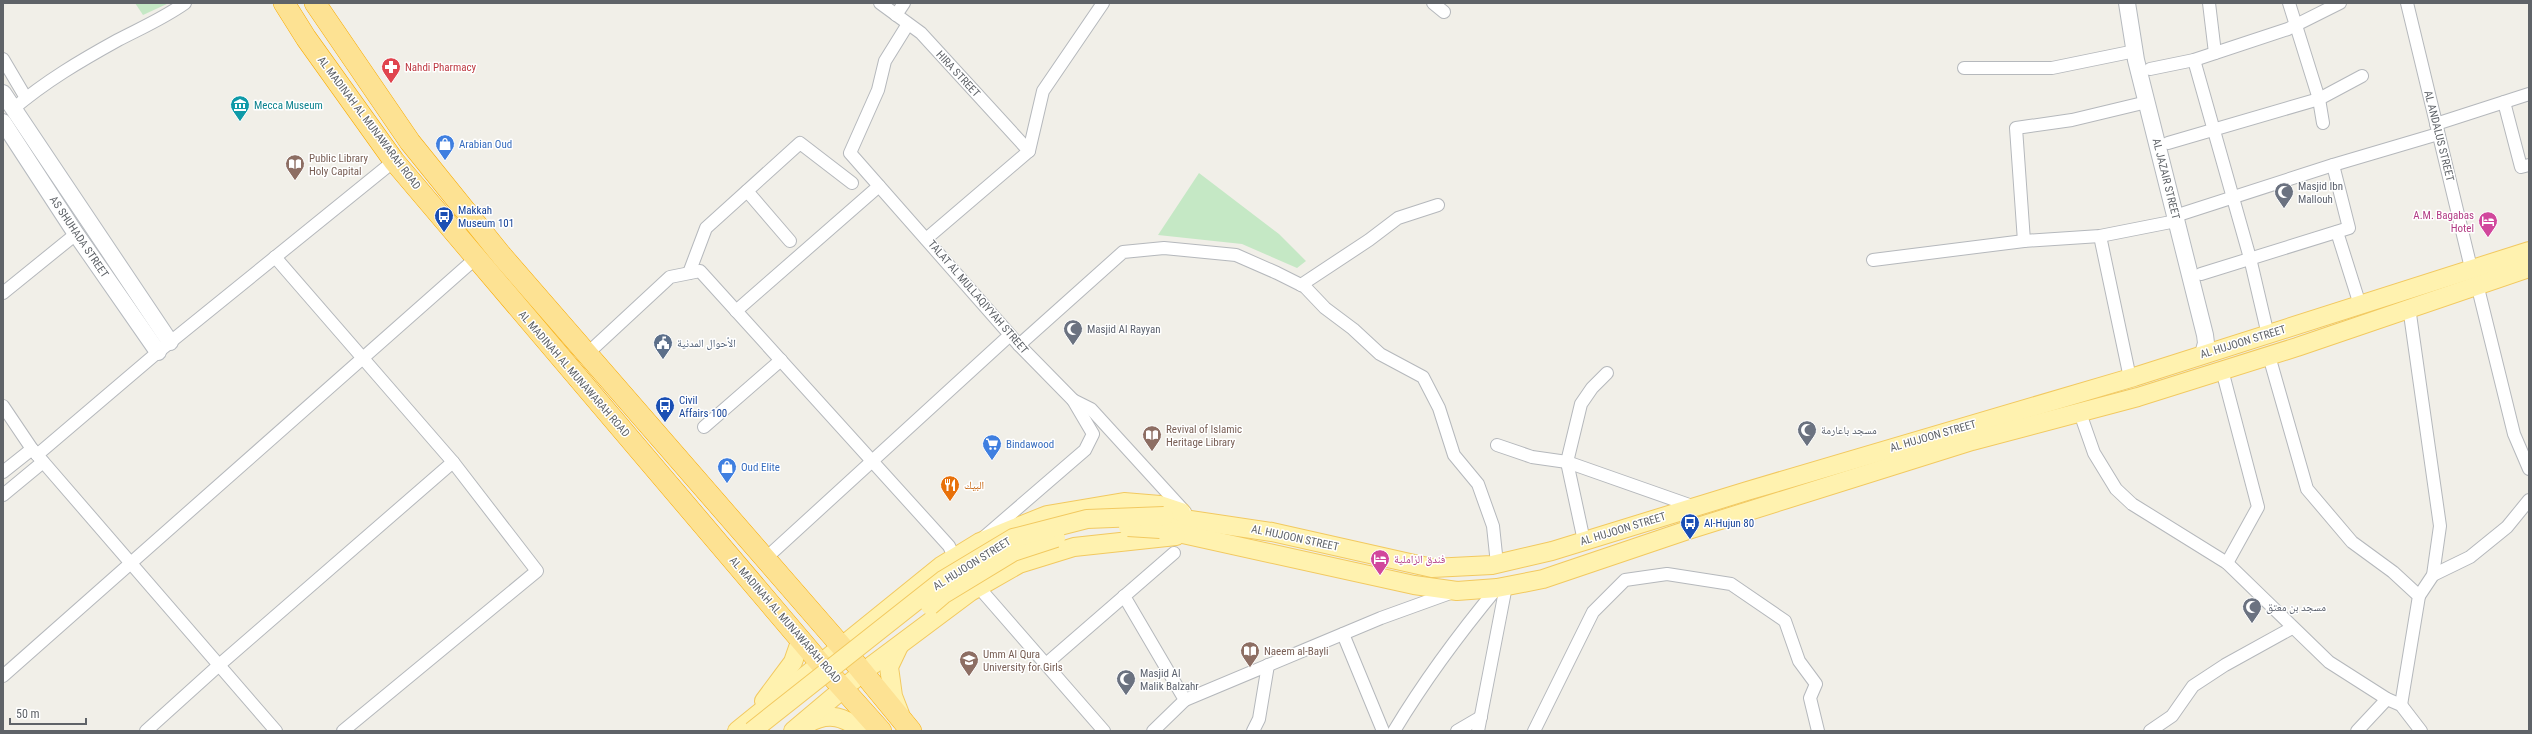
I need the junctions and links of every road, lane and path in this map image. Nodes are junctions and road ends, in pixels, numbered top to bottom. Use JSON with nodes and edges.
{"nodes":[{"id":1,"x":185,"y":3,"type":"edge"},
{"id":2,"x":284,"y":3,"type":"edge"},
{"id":3,"x":315,"y":3,"type":"edge"},
{"id":4,"x":880,"y":3,"type":"edge"},
{"id":5,"x":904,"y":3,"type":"edge"},
{"id":6,"x":1103,"y":3,"type":"edge"},
{"id":7,"x":1433,"y":3,"type":"edge"},
{"id":8,"x":2127,"y":3,"type":"edge"},
{"id":9,"x":2138,"y":3,"type":"edge"},
{"id":10,"x":2209,"y":3,"type":"edge"},
{"id":11,"x":2289,"y":3,"type":"edge"},
{"id":12,"x":2340,"y":3,"type":"edge"},
{"id":13,"x":2407,"y":3,"type":"edge"},
{"id":14,"x":1444,"y":12,"type":"dead end"},
{"id":15,"x":896,"y":15,"type":"junction"},
{"id":16,"x":908,"y":24,"type":"junction"},
{"id":17,"x":2297,"y":24,"type":"junction"},
{"id":18,"x":2135,"y":51,"type":"junction"},
{"id":19,"x":2215,"y":53,"type":"junction"},
{"id":20,"x":3,"y":59,"type":"edge"},
{"id":21,"x":2194,"y":60,"type":"junction"},
{"id":22,"x":1964,"y":68,"type":"dead end"},
{"id":23,"x":2150,"y":69,"type":"junction"},
{"id":24,"x":2362,"y":76,"type":"dead end"},
{"id":25,"x":3,"y":93,"type":"edge"},
{"id":26,"x":2529,"y":94,"type":"edge"},
{"id":27,"x":26,"y":98,"type":"junction"},
{"id":28,"x":2319,"y":99,"type":"junction"},
{"id":29,"x":2147,"y":102,"type":"junction"},
{"id":30,"x":2504,"y":102,"type":"junction"},
{"id":31,"x":13,"y":109,"type":"junction"},
{"id":32,"x":3,"y":122,"type":"edge"},
{"id":33,"x":2323,"y":123,"type":"dead end"},
{"id":34,"x":2214,"y":128,"type":"junction"},
{"id":35,"x":2437,"y":129,"type":"junction"},
{"id":36,"x":2168,"y":143,"type":"junction"},
{"id":37,"x":1029,"y":151,"type":"junction"},
{"id":38,"x":394,"y":161,"type":"junction"},
{"id":39,"x":2333,"y":165,"type":"junction"},
{"id":40,"x":2529,"y":165,"type":"edge"},
{"id":41,"x":852,"y":183,"type":"dead end"},
{"id":42,"x":879,"y":186,"type":"junction"},
{"id":43,"x":747,"y":191,"type":"junction"},
{"id":44,"x":2234,"y":198,"type":"junction"},
{"id":45,"x":1438,"y":205,"type":"dead end"},
{"id":46,"x":2179,"y":216,"type":"junction"},
{"id":47,"x":2337,"y":232,"type":"junction"},
{"id":48,"x":76,"y":234,"type":"junction"},
{"id":49,"x":2100,"y":236,"type":"junction"},
{"id":50,"x":926,"y":239,"type":"junction"},
{"id":51,"x":790,"y":241,"type":"dead end"},
{"id":52,"x":2024,"y":241,"type":"junction"},
{"id":53,"x":2529,"y":251,"type":"edge"},
{"id":54,"x":275,"y":257,"type":"junction"},
{"id":55,"x":476,"y":258,"type":"junction"},
{"id":56,"x":2250,"y":258,"type":"junction"},
{"id":57,"x":1873,"y":260,"type":"dead end"},
{"id":58,"x":2529,"y":268,"type":"edge"},
{"id":59,"x":689,"y":273,"type":"junction"},
{"id":60,"x":2201,"y":274,"type":"junction"},
{"id":61,"x":2474,"y":276,"type":"junction"},
{"id":62,"x":1301,"y":285,"type":"junction"},
{"id":63,"x":3,"y":293,"type":"edge"},
{"id":64,"x":2360,"y":305,"type":"junction"},
{"id":65,"x":2409,"y":307,"type":"junction"},
{"id":66,"x":736,"y":311,"type":"junction"},
{"id":67,"x":1010,"y":335,"type":"junction"},
{"id":68,"x":2268,"y":335,"type":"junction"},
{"id":69,"x":1019,"y":346,"type":"junction"},
{"id":70,"x":164,"y":347,"type":"junction"},
{"id":71,"x":2225,"y":347,"type":"junction"},
{"id":72,"x":588,"y":353,"type":"junction"},
{"id":73,"x":2203,"y":354,"type":"junction"},
{"id":74,"x":2269,"y":356,"type":"junction"},
{"id":75,"x":363,"y":358,"type":"junction"},
{"id":76,"x":781,"y":360,"type":"junction"},
{"id":77,"x":2222,"y":370,"type":"junction"},
{"id":78,"x":1607,"y":373,"type":"dead end"},
{"id":79,"x":2130,"y":378,"type":"junction"},
{"id":80,"x":1073,"y":400,"type":"junction"},
{"id":81,"x":3,"y":406,"type":"edge"},
{"id":82,"x":2080,"y":413,"type":"junction"},
{"id":83,"x":704,"y":427,"type":"dead end"},
{"id":84,"x":1496,"y":445,"type":"dead end"},
{"id":85,"x":37,"y":456,"type":"junction"},
{"id":86,"x":454,"y":462,"type":"junction"},
{"id":87,"x":874,"y":462,"type":"junction"},
{"id":88,"x":1567,"y":462,"type":"junction"},
{"id":89,"x":2529,"y":469,"type":"edge"},
{"id":90,"x":3,"y":472,"type":"edge"},
{"id":91,"x":3,"y":495,"type":"edge"},
{"id":92,"x":2529,"y":500,"type":"edge"},
{"id":93,"x":1695,"y":507,"type":"junction"},
{"id":94,"x":1186,"y":513,"type":"junction"},
{"id":95,"x":1162,"y":522,"type":"junction"},
{"id":96,"x":1224,"y":525,"type":"junction"},
{"id":97,"x":1189,"y":535,"type":"junction"},
{"id":98,"x":1584,"y":541,"type":"junction"},
{"id":99,"x":980,"y":542,"type":"junction"},
{"id":100,"x":1174,"y":553,"type":"dead end"},
{"id":101,"x":953,"y":558,"type":"junction"},
{"id":102,"x":765,"y":559,"type":"junction"},
{"id":103,"x":2227,"y":563,"type":"junction"},
{"id":104,"x":129,"y":564,"type":"junction"},
{"id":105,"x":1496,"y":564,"type":"junction"},
{"id":106,"x":2433,"y":576,"type":"junction"},
{"id":107,"x":978,"y":587,"type":"junction"},
{"id":108,"x":1501,"y":587,"type":"junction"},
{"id":109,"x":1457,"y":591,"type":"junction"},
{"id":110,"x":1124,"y":596,"type":"junction"},
{"id":111,"x":2419,"y":596,"type":"junction"},
{"id":112,"x":2292,"y":628,"type":"junction"},
{"id":113,"x":1343,"y":634,"type":"junction"},
{"id":114,"x":801,"y":639,"type":"junction"},
{"id":115,"x":901,"y":644,"type":"junction"},
{"id":116,"x":842,"y":647,"type":"junction"},
{"id":117,"x":821,"y":664,"type":"junction"},
{"id":118,"x":1046,"y":664,"type":"junction"},
{"id":119,"x":1268,"y":665,"type":"junction"},
{"id":120,"x":218,"y":666,"type":"junction"},
{"id":121,"x":863,"y":672,"type":"junction"},
{"id":122,"x":3,"y":676,"type":"edge"},
{"id":123,"x":844,"y":689,"type":"junction"},
{"id":124,"x":2387,"y":699,"type":"junction"},
{"id":125,"x":1185,"y":700,"type":"junction"},
{"id":126,"x":2401,"y":705,"type":"junction"},
{"id":127,"x":1481,"y":717,"type":"junction"},
{"id":128,"x":907,"y":727,"type":"edge"},
{"id":129,"x":746,"y":728,"type":"edge"},
{"id":130,"x":146,"y":731,"type":"edge"},
{"id":131,"x":276,"y":731,"type":"edge"},
{"id":132,"x":343,"y":731,"type":"edge"},
{"id":133,"x":770,"y":731,"type":"edge"},
{"id":134,"x":793,"y":731,"type":"edge"},
{"id":135,"x":796,"y":731,"type":"edge"},
{"id":136,"x":865,"y":731,"type":"edge"},
{"id":137,"x":881,"y":731,"type":"edge"},
{"id":138,"x":1104,"y":731,"type":"edge"},
{"id":139,"x":1153,"y":731,"type":"edge"},
{"id":140,"x":1253,"y":731,"type":"edge"},
{"id":141,"x":1383,"y":731,"type":"edge"},
{"id":142,"x":1394,"y":731,"type":"edge"},
{"id":143,"x":1457,"y":731,"type":"edge"},
{"id":144,"x":1478,"y":731,"type":"edge"},
{"id":145,"x":1534,"y":731,"type":"edge"},
{"id":146,"x":1818,"y":731,"type":"edge"},
{"id":147,"x":2150,"y":731,"type":"edge"},
{"id":148,"x":2357,"y":731,"type":"edge"},
{"id":149,"x":2421,"y":731,"type":"edge"}],
"edges":[{"from":1,"to":27,"type":"street"},
{"from":2,"to":38,"type":"highway","name":"AL MADINAH AL MUNAWARAH ROAD"},
{"from":3,"to":72,"type":"highway","name":"AL MADINAH AL MUNAWARAH ROAD"},
{"from":4,"to":15,"type":"street","name":"HIRA STREET"},
{"from":5,"to":15,"type":"street"},
{"from":6,"to":37,"type":"street"},
{"from":7,"to":14,"type":"street"},
{"from":8,"to":18,"type":"street","name":"AL JAZAIR STREET"},
{"from":9,"to":23,"type":"street","name":"AL JAZAIR STREET"},
{"from":10,"to":19,"type":"street"},
{"from":11,"to":17,"type":"street"},
{"from":12,"to":17,"type":"street"},
{"from":13,"to":35,"type":"street","name":"AL ANDALUS STREET"},
{"from":15,"to":16,"type":"street","name":"HIRA STREET"},
{"from":16,"to":37,"type":"street","name":"HIRA STREET"},
{"from":16,"to":42,"type":"street"},
{"from":17,"to":19,"type":"street"},
{"from":17,"to":28,"type":"street"},
{"from":18,"to":22,"type":"street"},
{"from":18,"to":29,"type":"street","name":"AL JAZAIR STREET"},
{"from":19,"to":21,"type":"street"},
{"from":20,"to":27,"type":"street"},
{"from":21,"to":23,"type":"street"},
{"from":21,"to":34,"type":"street"},
{"from":23,"to":36,"type":"street","name":"AL JAZAIR STREET"},
{"from":24,"to":28,"type":"street"},
{"from":25,"to":31,"type":"street"},
{"from":26,"to":30,"type":"street"},
{"from":27,"to":31,"type":"street"},
{"from":28,"to":33,"type":"street"},
{"from":28,"to":34,"type":"street"},
{"from":29,"to":46,"type":"street","name":"AL JAZAIR STREET"},
{"from":29,"to":52,"type":"street"},
{"from":30,"to":35,"type":"street"},
{"from":30,"to":40,"type":"street"},
{"from":31,"to":70,"type":"street"},
{"from":32,"to":48,"type":"street","name":"AS SHUHADA STREET"},
{"from":34,"to":36,"type":"street"},
{"from":34,"to":44,"type":"street"},
{"from":35,"to":39,"type":"street"},
{"from":35,"to":61,"type":"street","name":"AL ANDALUS STREET"},
{"from":36,"to":46,"type":"street","name":"AL JAZAIR STREET"},
{"from":37,"to":50,"type":"street","name":"TALAT AL MULLAQIYYAH STREET"},
{"from":38,"to":54,"type":"street"},
{"from":38,"to":55,"type":"highway","name":"AL MADINAH AL MUNAWARAH ROAD"},
{"from":39,"to":44,"type":"street"},
{"from":39,"to":47,"type":"street"},
{"from":41,"to":43,"type":"street"},
{"from":42,"to":50,"type":"street"},
{"from":42,"to":66,"type":"street"},
{"from":43,"to":51,"type":"street"},
{"from":43,"to":59,"type":"street"},
{"from":44,"to":46,"type":"street"},
{"from":44,"to":56,"type":"street"},
{"from":45,"to":62,"type":"street"},
{"from":46,"to":49,"type":"street"},
{"from":46,"to":60,"type":"street","name":"AL JAZAIR STREET"},
{"from":46,"to":73,"type":"street","name":"AL JAZAIR STREET"},
{"from":47,"to":56,"type":"street"},
{"from":47,"to":64,"type":"street"},
{"from":48,"to":63,"type":"street"},
{"from":48,"to":70,"type":"street","name":"AS SHUHADA STREET"},
{"from":49,"to":52,"type":"street"},
{"from":49,"to":79,"type":"street"},
{"from":50,"to":67,"type":"street","name":"TALAT AL MULLAQIYYAH STREET"},
{"from":52,"to":57,"type":"street"},
{"from":53,"to":61,"type":"main road","name":"AL HUJOON STREET"},
{"from":54,"to":70,"type":"street"},
{"from":54,"to":75,"type":"street"},
{"from":55,"to":75,"type":"street"},
{"from":55,"to":114,"type":"highway","name":"AL MADINAH AL MUNAWARAH ROAD"},
{"from":56,"to":60,"type":"street"},
{"from":56,"to":68,"type":"street"},
{"from":58,"to":61,"type":"main road","name":"AL HUJOON STREET"},
{"from":59,"to":66,"type":"street"},
{"from":59,"to":72,"type":"street"},
{"from":60,"to":71,"type":"street","name":"AL JAZAIR STREET"},
{"from":61,"to":64,"type":"main road","name":"AL HUJOON STREET"},
{"from":61,"to":65,"type":"main road","name":"AL HUJOON STREET"},
{"from":61,"to":89,"type":"street","name":"AL ANDALUS STREET"},
{"from":62,"to":69,"type":"street"},
{"from":62,"to":105,"type":"street"},
{"from":64,"to":68,"type":"main road","name":"AL HUJOON STREET"},
{"from":65,"to":74,"type":"main road","name":"AL HUJOON STREET"},
{"from":65,"to":106,"type":"street"},
{"from":66,"to":76,"type":"street"},
{"from":67,"to":69,"type":"street","name":"TALAT AL MULLAQIYYAH STREET"},
{"from":67,"to":87,"type":"street"},
{"from":68,"to":71,"type":"main road","name":"AL HUJOON STREET"},
{"from":69,"to":80,"type":"street","name":"TALAT AL MULLAQIYYAH STREET"},
{"from":70,"to":85,"type":"street"},
{"from":71,"to":73,"type":"main road","name":"AL HUJOON STREET"},
{"from":72,"to":102,"type":"highway","name":"AL MADINAH AL MUNAWARAH ROAD"},
{"from":73,"to":79,"type":"main road","name":"AL HUJOON STREET"},
{"from":74,"to":77,"type":"main road","name":"AL HUJOON STREET"},
{"from":74,"to":111,"type":"street"},
{"from":75,"to":86,"type":"street"},
{"from":75,"to":104,"type":"street"},
{"from":76,"to":83,"type":"street"},
{"from":76,"to":87,"type":"street"},
{"from":77,"to":82,"type":"main road","name":"AL HUJOON STREET"},
{"from":77,"to":103,"type":"street"},
{"from":78,"to":88,"type":"street"},
{"from":79,"to":93,"type":"main road","name":"AL HUJOON STREET"},
{"from":80,"to":94,"type":"street","name":"TALAT AL MULLAQIYYAH STREET"},
{"from":80,"to":99,"type":"street","name":"TALAT AL MULLAQIYYAH STREET"},
{"from":81,"to":85,"type":"street"},
{"from":82,"to":103,"type":"street"},
{"from":82,"to":108,"type":"main road","name":"AL HUJOON STREET"},
{"from":84,"to":88,"type":"street"},
{"from":85,"to":90,"type":"street"},
{"from":85,"to":91,"type":"street"},
{"from":85,"to":104,"type":"street"},
{"from":86,"to":120,"type":"street"},
{"from":86,"to":132,"type":"street"},
{"from":87,"to":101,"type":"street"},
{"from":87,"to":102,"type":"street"},
{"from":88,"to":93,"type":"street"},
{"from":88,"to":98,"type":"street"},
{"from":92,"to":106,"type":"street"},
{"from":93,"to":98,"type":"main road","name":"AL HUJOON STREET"},
{"from":94,"to":96,"type":"main road"},
{"from":94,"to":99,"type":"main road"},
{"from":95,"to":96,"type":"main road","name":"AL HUJOON STREET"},
{"from":95,"to":97,"type":"main road","name":"AL HUJOON STREET"},
{"from":95,"to":129,"type":"main road","name":"AL HUJOON STREET","bridge":true},
{"from":95,"to":133,"type":"main road","name":"AL HUJOON STREET","bridge":true},
{"from":96,"to":105,"type":"main road","name":"AL HUJOON STREET"},
{"from":97,"to":107,"type":"main road"},
{"from":97,"to":109,"type":"main road","name":"AL HUJOON STREET"},
{"from":98,"to":105,"type":"main road","name":"AL HUJOON STREET"},
{"from":99,"to":101,"type":"main road"},
{"from":100,"to":110,"type":"street"},
{"from":101,"to":107,"type":"street"},
{"from":101,"to":116,"type":"main road"},
{"from":102,"to":116,"type":"highway","name":"AL MADINAH AL MUNAWARAH ROAD"},
{"from":103,"to":112,"type":"street"},
{"from":104,"to":120,"type":"street"},
{"from":104,"to":122,"type":"street"},
{"from":106,"to":111,"type":"street"},
{"from":107,"to":115,"type":"main road"},
{"from":107,"to":118,"type":"street"},
{"from":108,"to":109,"type":"main road","name":"AL HUJOON STREET"},
{"from":108,"to":127,"type":"street"},
{"from":108,"to":142,"type":"street"},
{"from":109,"to":113,"type":"street"},
{"from":110,"to":118,"type":"street"},
{"from":110,"to":125,"type":"street"},
{"from":111,"to":126,"type":"street"},
{"from":112,"to":124,"type":"street"},
{"from":112,"to":147,"type":"street"},
{"from":113,"to":119,"type":"street"},
{"from":113,"to":141,"type":"street"},
{"from":114,"to":117,"type":"highway","name":"AL MADINAH AL MUNAWARAH ROAD"},
{"from":114,"to":129,"type":"main road"},
{"from":115,"to":121,"type":"main road"},
{"from":115,"to":128,"type":"main road"},
{"from":116,"to":117,"type":"main road"},
{"from":116,"to":121,"type":"highway","name":"AL MADINAH AL MUNAWARAH ROAD"},
{"from":117,"to":123,"type":"highway","name":"AL MADINAH AL MUNAWARAH ROAD"},
{"from":117,"to":129,"type":"main road"},
{"from":118,"to":138,"type":"street"},
{"from":119,"to":125,"type":"street"},
{"from":119,"to":140,"type":"street"},
{"from":120,"to":130,"type":"street"},
{"from":120,"to":131,"type":"street"},
{"from":121,"to":123,"type":"main road"},
{"from":121,"to":128,"type":"highway","name":"AL MADINAH AL MUNAWARAH ROAD"},
{"from":123,"to":134,"type":"main road"},
{"from":123,"to":137,"type":"highway","name":"AL MADINAH AL MUNAWARAH ROAD"},
{"from":124,"to":126,"type":"street"},
{"from":124,"to":148,"type":"street"},
{"from":125,"to":139,"type":"street"},
{"from":126,"to":149,"type":"street"},
{"from":127,"to":143,"type":"street"},
{"from":127,"to":144,"type":"street"},
{"from":135,"to":136,"type":"main road"},
{"from":145,"to":146,"type":"street"}]}
